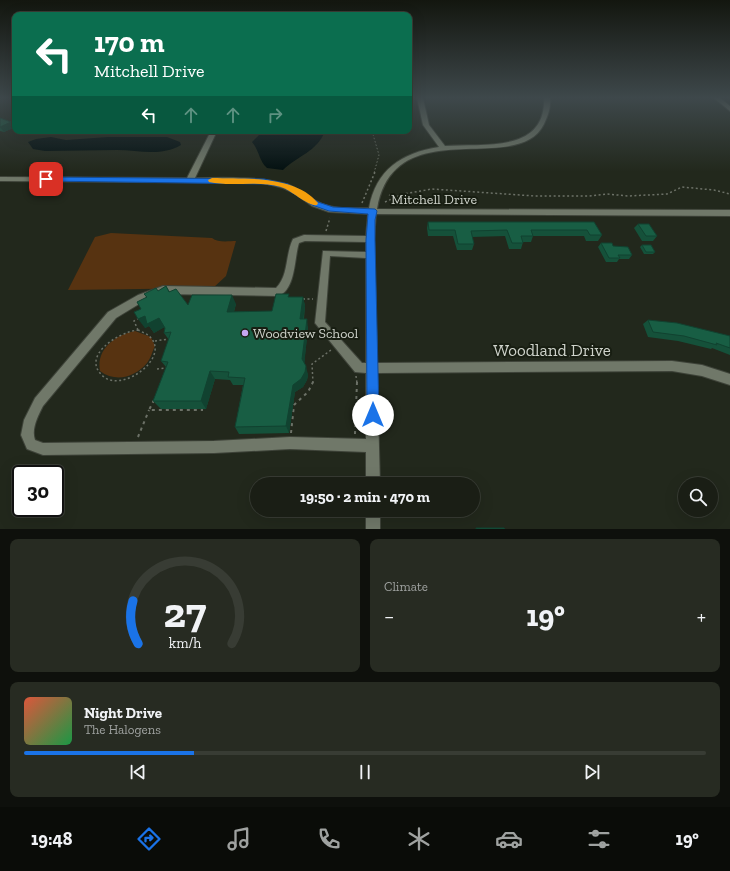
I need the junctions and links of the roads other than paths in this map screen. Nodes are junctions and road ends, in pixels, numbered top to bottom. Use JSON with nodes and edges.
{"nodes":[{"id":1,"x":425,"y":123,"type":"edge"},
{"id":2,"x":542,"y":123,"type":"edge"},
{"id":3,"x":213,"y":134,"type":"edge"},
{"id":4,"x":443,"y":148,"type":"junction"},
{"id":5,"x":0,"y":179,"type":"edge"},
{"id":6,"x":190,"y":180,"type":"junction"},
{"id":7,"x":373,"y":208,"type":"junction"},
{"id":8,"x":730,"y":213,"type":"edge"},
{"id":9,"x":370,"y":240,"type":"junction"},
{"id":10,"x":370,"y":256,"type":"junction"},
{"id":11,"x":373,"y":368,"type":"junction"},
{"id":12,"x":730,"y":380,"type":"edge"},
{"id":13,"x":373,"y":446,"type":"junction"},
{"id":14,"x":373,"y":477,"type":"edge"},
{"id":15,"x":373,"y":517,"type":"edge"},
{"id":16,"x":373,"y":529,"type":"edge"}],
"edges":[{"from":1,"to":4,"type":"street"},
{"from":2,"to":4,"type":"street"},
{"from":3,"to":6,"type":"street"},
{"from":4,"to":7,"type":"street"},
{"from":5,"to":6,"type":"street","name":"Mitchell Drive"},
{"from":6,"to":7,"type":"street","name":"Mitchell Drive"},
{"from":7,"to":8,"type":"street","name":"Mitchell Drive"},
{"from":7,"to":9,"type":"street"},
{"from":9,"to":10,"type":"street"},
{"from":9,"to":13,"type":"street"},
{"from":10,"to":11,"type":"street"},
{"from":10,"to":11,"type":"street","name":"Woodland Drive"},
{"from":11,"to":12,"type":"street","name":"Woodland Drive"},
{"from":11,"to":13,"type":"street"},
{"from":13,"to":14,"type":"street"},
{"from":15,"to":16,"type":"street"}]}
